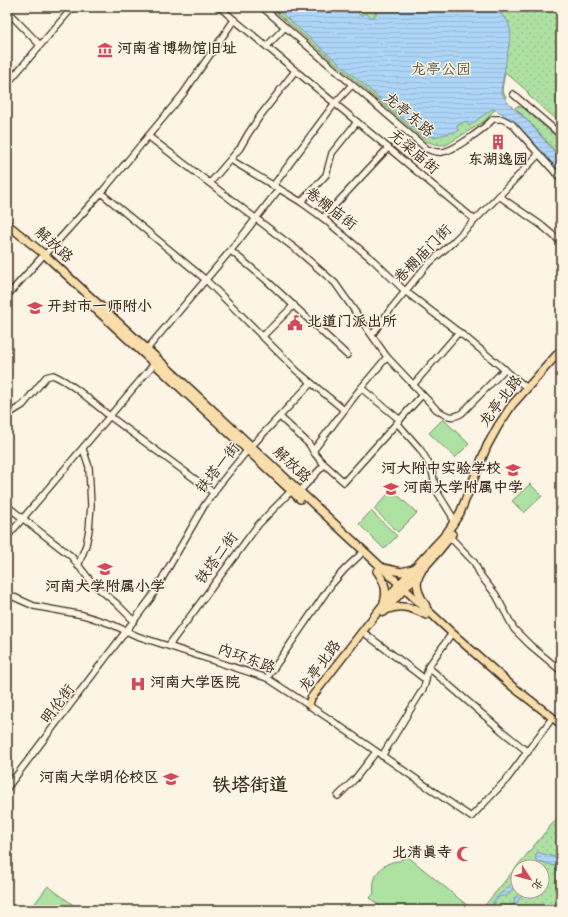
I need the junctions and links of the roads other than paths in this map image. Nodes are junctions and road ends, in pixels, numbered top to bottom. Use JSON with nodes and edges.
{"nodes":[{"id":1,"x":73,"y":7,"type":"edge"},
{"id":2,"x":219,"y":7,"type":"edge"},
{"id":3,"x":262,"y":7,"type":"edge"},
{"id":4,"x":7,"y":11,"type":"edge"},
{"id":5,"x":234,"y":20,"type":"junction"},
{"id":6,"x":285,"y":27,"type":"junction"},
{"id":7,"x":40,"y":45,"type":"junction"},
{"id":8,"x":267,"y":46,"type":"junction"},
{"id":9,"x":295,"y":71,"type":"junction"},
{"id":10,"x":7,"y":84,"type":"edge"},
{"id":11,"x":352,"y":84,"type":"junction"},
{"id":12,"x":513,"y":94,"type":"dead end"},
{"id":13,"x":335,"y":104,"type":"junction"},
{"id":14,"x":499,"y":112,"type":"dead end"},
{"id":15,"x":493,"y":119,"type":"junction"},
{"id":16,"x":357,"y":122,"type":"junction"},
{"id":17,"x":561,"y":135,"type":"edge"},
{"id":18,"x":148,"y":136,"type":"junction"},
{"id":19,"x":388,"y":148,"type":"junction"},
{"id":20,"x":539,"y":154,"type":"junction"},
{"id":21,"x":231,"y":160,"type":"junction"},
{"id":22,"x":561,"y":179,"type":"edge"},
{"id":23,"x":210,"y":183,"type":"junction"},
{"id":24,"x":274,"y":186,"type":"junction"},
{"id":25,"x":279,"y":189,"type":"junction"},
{"id":26,"x":102,"y":193,"type":"junction"},
{"id":27,"x":499,"y":196,"type":"junction"},
{"id":28,"x":301,"y":202,"type":"junction"},
{"id":29,"x":323,"y":218,"type":"junction"},
{"id":30,"x":256,"y":219,"type":"junction"},
{"id":31,"x":475,"y":220,"type":"junction"},
{"id":32,"x":7,"y":224,"type":"edge"},
{"id":33,"x":7,"y":230,"type":"edge"},
{"id":34,"x":561,"y":242,"type":"edge"},
{"id":35,"x":231,"y":251,"type":"junction"},
{"id":36,"x":43,"y":257,"type":"junction"},
{"id":37,"x":206,"y":280,"type":"junction"},
{"id":38,"x":405,"y":291,"type":"junction"},
{"id":39,"x":7,"y":296,"type":"edge"},
{"id":40,"x":294,"y":305,"type":"junction"},
{"id":41,"x":459,"y":332,"type":"junction"},
{"id":42,"x":372,"y":335,"type":"junction"},
{"id":43,"x":262,"y":337,"type":"junction"},
{"id":44,"x":147,"y":349,"type":"junction"},
{"id":45,"x":561,"y":350,"type":"edge"},
{"id":46,"x":346,"y":355,"type":"dead end"},
{"id":47,"x":561,"y":356,"type":"edge"},
{"id":48,"x":387,"y":358,"type":"junction"},
{"id":49,"x":154,"y":364,"type":"junction"},
{"id":50,"x":505,"y":369,"type":"junction"},
{"id":51,"x":311,"y":383,"type":"junction"},
{"id":52,"x":413,"y":385,"type":"junction"},
{"id":53,"x":361,"y":388,"type":"junction"},
{"id":54,"x":527,"y":388,"type":"junction"},
{"id":55,"x":422,"y":395,"type":"junction"},
{"id":56,"x":344,"y":410,"type":"junction"},
{"id":57,"x":7,"y":416,"type":"edge"},
{"id":58,"x":111,"y":417,"type":"junction"},
{"id":59,"x":280,"y":417,"type":"junction"},
{"id":60,"x":398,"y":421,"type":"junction"},
{"id":61,"x":83,"y":449,"type":"junction"},
{"id":62,"x":250,"y":450,"type":"junction"},
{"id":63,"x":313,"y":450,"type":"junction"},
{"id":64,"x":324,"y":465,"type":"junction"},
{"id":65,"x":292,"y":491,"type":"junction"},
{"id":66,"x":299,"y":492,"type":"junction"},
{"id":67,"x":214,"y":493,"type":"junction"},
{"id":68,"x":7,"y":506,"type":"edge"},
{"id":69,"x":23,"y":519,"type":"junction"},
{"id":70,"x":452,"y":525,"type":"junction"},
{"id":71,"x":7,"y":537,"type":"edge"},
{"id":72,"x":450,"y":537,"type":"junction"},
{"id":73,"x":360,"y":554,"type":"junction"},
{"id":74,"x":422,"y":565,"type":"junction"},
{"id":75,"x":78,"y":566,"type":"junction"},
{"id":76,"x":379,"y":569,"type":"junction"},
{"id":77,"x":400,"y":588,"type":"junction"},
{"id":78,"x":7,"y":594,"type":"edge"},
{"id":79,"x":384,"y":609,"type":"junction"},
{"id":80,"x":427,"y":613,"type":"junction"},
{"id":81,"x":134,"y":621,"type":"junction"},
{"id":82,"x":129,"y":631,"type":"junction"},
{"id":83,"x":366,"y":635,"type":"junction"},
{"id":84,"x":450,"y":636,"type":"junction"},
{"id":85,"x":169,"y":645,"type":"junction"},
{"id":86,"x":428,"y":667,"type":"junction"},
{"id":87,"x":561,"y":671,"type":"edge"},
{"id":88,"x":267,"y":678,"type":"junction"},
{"id":89,"x":426,"y":680,"type":"junction"},
{"id":90,"x":309,"y":705,"type":"junction"},
{"id":91,"x":550,"y":720,"type":"junction"},
{"id":92,"x":561,"y":724,"type":"edge"},
{"id":93,"x":561,"y":729,"type":"edge"},
{"id":94,"x":376,"y":752,"type":"junction"},
{"id":95,"x":528,"y":752,"type":"junction"},
{"id":96,"x":382,"y":756,"type":"junction"},
{"id":97,"x":8,"y":786,"type":"edge"},
{"id":98,"x":7,"y":794,"type":"edge"},
{"id":99,"x":338,"y":796,"type":"dead end"}],
"edges":[{"from":1,"to":7,"type":"street"},
{"from":2,"to":5,"type":"street","name":"无梁庙街"},
{"from":3,"to":6,"type":"street","name":"龙亭东路"},
{"from":4,"to":7,"type":"street"},
{"from":5,"to":8,"type":"street","name":"无梁庙街"},
{"from":5,"to":18,"type":"street"},
{"from":6,"to":8,"type":"street"},
{"from":6,"to":11,"type":"street","name":"龙亭东路"},
{"from":7,"to":10,"type":"street"},
{"from":8,"to":9,"type":"street","name":"无梁庙街"},
{"from":9,"to":13,"type":"street","name":"无梁庙街"},
{"from":9,"to":21,"type":"street"},
{"from":11,"to":13,"type":"street"},
{"from":11,"to":15,"type":"street","name":"龙亭东路"},
{"from":12,"to":17,"type":"street"},
{"from":13,"to":16,"type":"street","name":"无梁庙街"},
{"from":13,"to":24,"type":"street"},
{"from":14,"to":15,"type":"street","name":"龙亭东路"},
{"from":15,"to":20,"type":"street"},
{"from":16,"to":19,"type":"street","name":"无梁庙街"},
{"from":16,"to":28,"type":"street"},
{"from":18,"to":23,"type":"street"},
{"from":18,"to":26,"type":"street"},
{"from":19,"to":29,"type":"street"},
{"from":19,"to":31,"type":"street","name":"无梁庙街"},
{"from":20,"to":22,"type":"street"},
{"from":20,"to":27,"type":"street","name":"卷棚庙门街"},
{"from":21,"to":23,"type":"street"},
{"from":21,"to":24,"type":"street","name":"卷棚庙街"},
{"from":23,"to":30,"type":"street"},
{"from":24,"to":25,"type":"street","name":"卷棚庙街"},
{"from":25,"to":28,"type":"street","name":"卷棚庙街"},
{"from":25,"to":30,"type":"street"},
{"from":26,"to":36,"type":"street"},
{"from":26,"to":37,"type":"street"},
{"from":27,"to":31,"type":"street","name":"卷棚庙门街"},
{"from":27,"to":34,"type":"street"},
{"from":28,"to":29,"type":"street","name":"卷棚庙街"},
{"from":29,"to":38,"type":"street","name":"卷棚庙街"},
{"from":30,"to":35,"type":"street"},
{"from":30,"to":42,"type":"street"},
{"from":31,"to":38,"type":"street","name":"卷棚庙门街"},
{"from":32,"to":36,"type":"main road","name":"解放路"},
{"from":33,"to":36,"type":"main road","name":"解放路"},
{"from":35,"to":37,"type":"street"},
{"from":35,"to":40,"type":"street"},
{"from":36,"to":39,"type":"street"},
{"from":36,"to":44,"type":"main road","name":"解放路"},
{"from":36,"to":49,"type":"main road","name":"解放路"},
{"from":37,"to":43,"type":"street"},
{"from":37,"to":44,"type":"street"},
{"from":38,"to":41,"type":"street","name":"卷棚庙街"},
{"from":38,"to":42,"type":"street","name":"卷棚庙门街"},
{"from":40,"to":43,"type":"street"},
{"from":40,"to":46,"type":"street"},
{"from":41,"to":50,"type":"street","name":"卷棚庙街"},
{"from":41,"to":52,"type":"street"},
{"from":42,"to":48,"type":"street"},
{"from":43,"to":51,"type":"street"},
{"from":44,"to":62,"type":"main road","name":"解放路"},
{"from":45,"to":54,"type":"main road","name":"龙亭北路"},
{"from":47,"to":72,"type":"main road","name":"龙亭北路"},
{"from":48,"to":52,"type":"street"},
{"from":48,"to":53,"type":"street"},
{"from":49,"to":58,"type":"street"},
{"from":49,"to":62,"type":"main road","name":"解放路"},
{"from":50,"to":54,"type":"street","name":"卷棚庙街"},
{"from":50,"to":55,"type":"street"},
{"from":51,"to":56,"type":"street"},
{"from":51,"to":59,"type":"street"},
{"from":52,"to":55,"type":"street"},
{"from":53,"to":56,"type":"street"},
{"from":53,"to":60,"type":"street"},
{"from":54,"to":70,"type":"main road","name":"龙亭北路"},
{"from":55,"to":60,"type":"street"},
{"from":56,"to":63,"type":"street"},
{"from":57,"to":58,"type":"street"},
{"from":58,"to":61,"type":"street"},
{"from":58,"to":67,"type":"street"},
{"from":59,"to":62,"type":"street"},
{"from":59,"to":63,"type":"street"},
{"from":60,"to":64,"type":"street"},
{"from":60,"to":70,"type":"street"},
{"from":61,"to":69,"type":"street"},
{"from":61,"to":75,"type":"street"},
{"from":62,"to":65,"type":"main road","name":"解放路"},
{"from":62,"to":66,"type":"main road","name":"解放路"},
{"from":62,"to":67,"type":"street","name":"铁塔一街"},
{"from":62,"to":82,"type":"street","name":"铁塔一街"},
{"from":63,"to":64,"type":"street"},
{"from":64,"to":66,"type":"street"},
{"from":65,"to":73,"type":"main road","name":"解放路"},
{"from":65,"to":85,"type":"street","name":"铁塔二街"},
{"from":66,"to":76,"type":"main road","name":"解放路"},
{"from":67,"to":81,"type":"street","name":"铁塔一街"},
{"from":68,"to":69,"type":"street"},
{"from":69,"to":71,"type":"street"},
{"from":69,"to":75,"type":"street"},
{"from":70,"to":74,"type":"main road","name":"龙亭北路"},
{"from":72,"to":74,"type":"main road","name":"龙亭北路"},
{"from":72,"to":87,"type":"street"},
{"from":73,"to":76,"type":"main road","name":"解放路"},
{"from":73,"to":88,"type":"street"},
{"from":74,"to":76,"type":"main road"},
{"from":74,"to":77,"type":"main road","name":"龙亭北路"},
{"from":74,"to":80,"type":"main road"},
{"from":75,"to":81,"type":"street"},
{"from":76,"to":77,"type":"main road","name":"解放路"},
{"from":76,"to":79,"type":"main road"},
{"from":77,"to":79,"type":"main road","name":"龙亭北路"},
{"from":77,"to":80,"type":"main road","name":"解放路"},
{"from":78,"to":82,"type":"street","name":"内环东路"},
{"from":79,"to":80,"type":"main road"},
{"from":79,"to":83,"type":"main road","name":"龙亭北路"},
{"from":79,"to":90,"type":"main road","name":"龙亭北路"},
{"from":80,"to":84,"type":"main road","name":"解放路"},
{"from":80,"to":92,"type":"main road","name":"解放路"},
{"from":81,"to":82,"type":"street","name":"铁塔一街"},
{"from":82,"to":85,"type":"street","name":"内环东路"},
{"from":82,"to":97,"type":"street","name":"明伦街"},
{"from":82,"to":98,"type":"street","name":"明伦街"},
{"from":83,"to":89,"type":"street"},
{"from":83,"to":90,"type":"main road","name":"龙亭北路"},
{"from":84,"to":86,"type":"street"},
{"from":84,"to":91,"type":"main road","name":"解放路"},
{"from":85,"to":88,"type":"street","name":"内环东路"},
{"from":86,"to":89,"type":"street"},
{"from":86,"to":95,"type":"street"},
{"from":88,"to":90,"type":"street","name":"内环东路"},
{"from":89,"to":96,"type":"street"},
{"from":90,"to":94,"type":"street","name":"内环东路"},
{"from":91,"to":93,"type":"main road","name":"解放路"},
{"from":91,"to":95,"type":"street"},
{"from":94,"to":96,"type":"street","name":"内环东路"},
{"from":94,"to":99,"type":"street"},
{"from":95,"to":96,"type":"street","name":"内环东路"}]}
